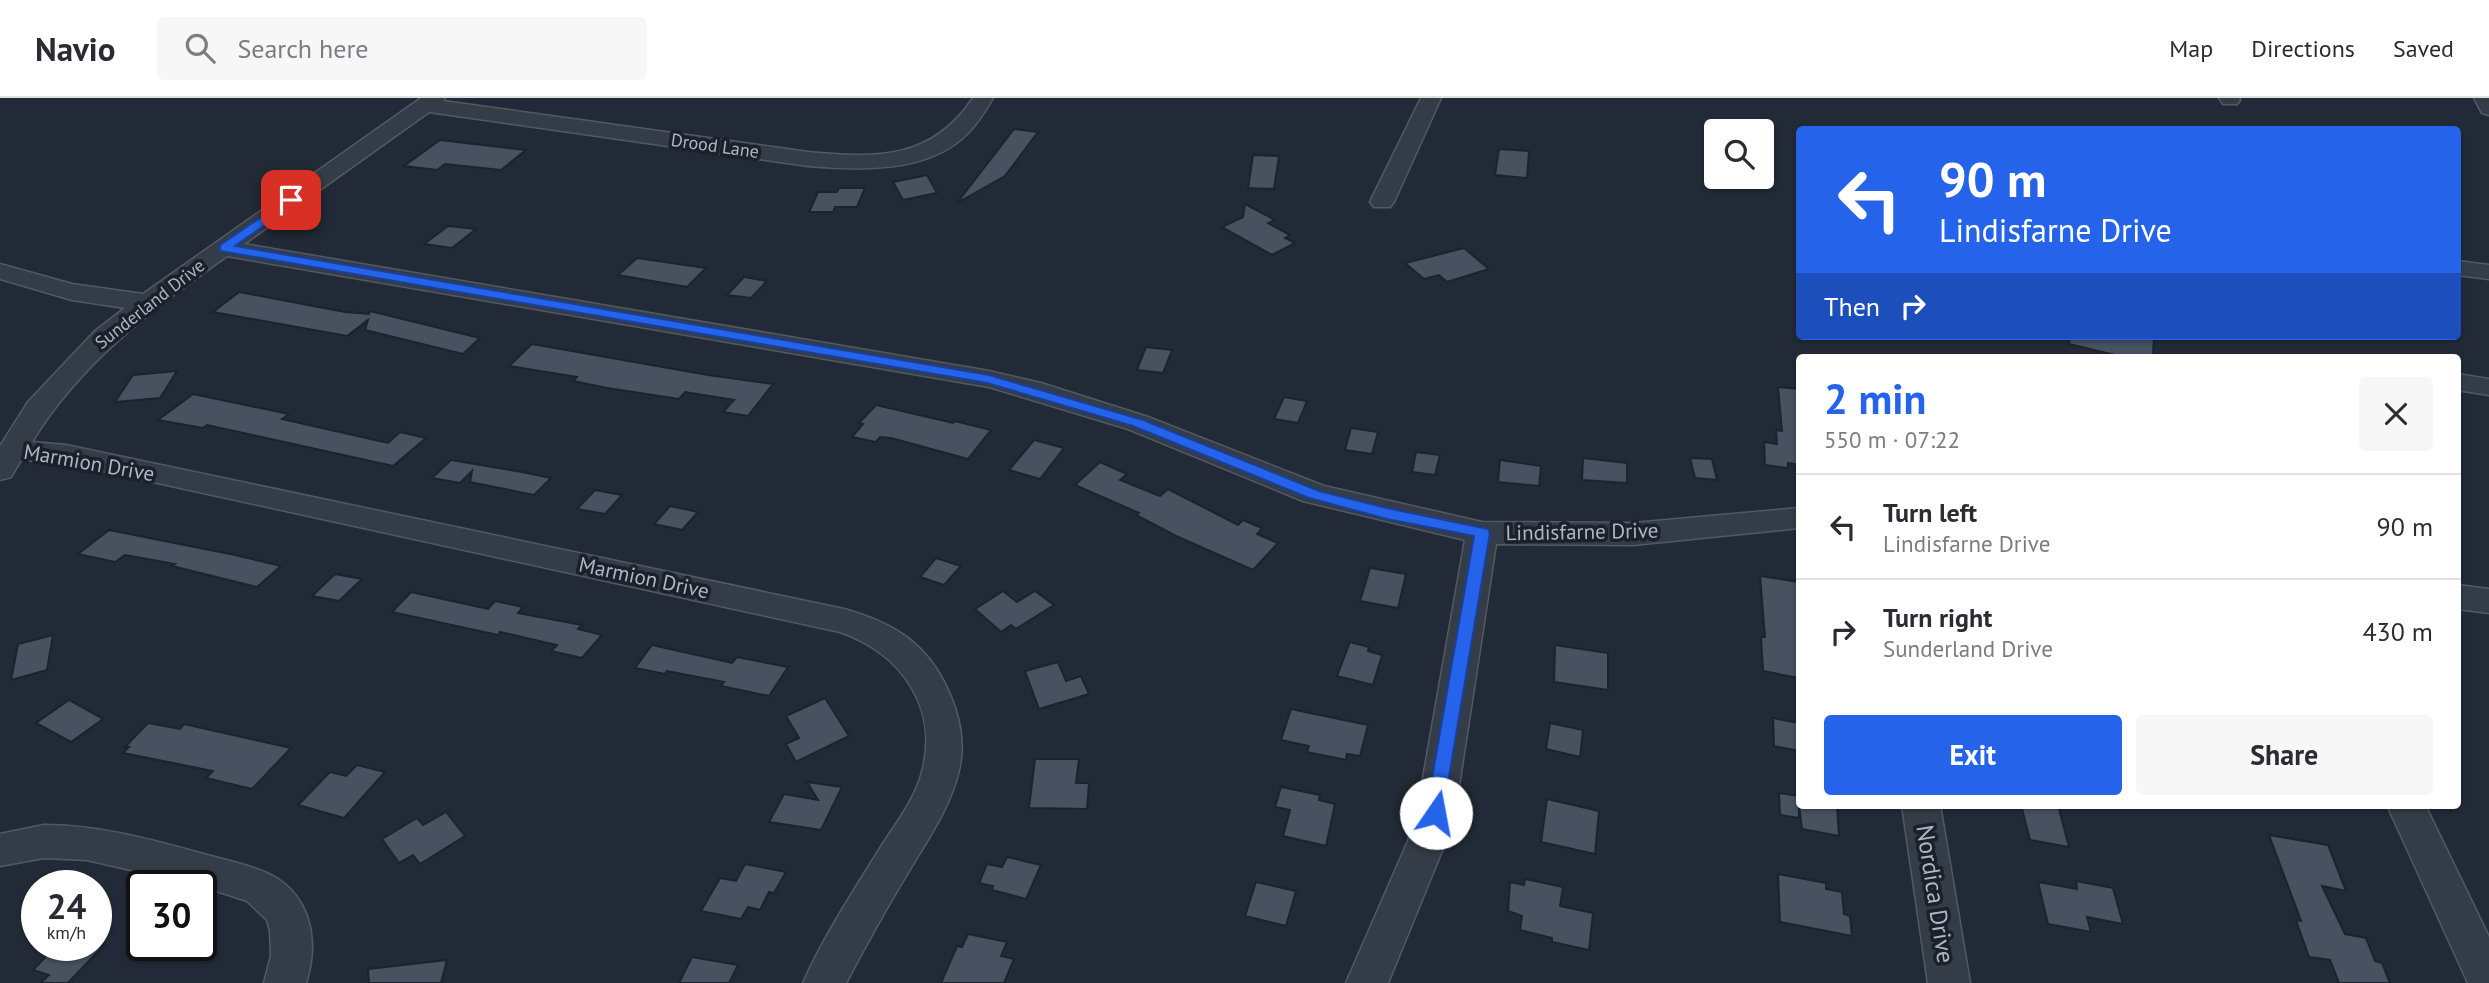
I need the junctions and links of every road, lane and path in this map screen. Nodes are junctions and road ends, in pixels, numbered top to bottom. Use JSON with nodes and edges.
{"nodes":[{"id":1,"x":983,"y":98,"type":"edge"},
{"id":2,"x":1431,"y":98,"type":"edge"},
{"id":3,"x":2484,"y":98,"type":"edge"},
{"id":4,"x":430,"y":102,"type":"edge"},
{"id":5,"x":2489,"y":109,"type":"edge"},
{"id":6,"x":1382,"y":202,"type":"dead end"},
{"id":7,"x":225,"y":248,"type":"junction"},
{"id":8,"x":2461,"y":268,"type":"edge"},
{"id":9,"x":0,"y":271,"type":"edge"},
{"id":10,"x":2489,"y":272,"type":"edge"},
{"id":11,"x":146,"y":302,"type":"junction"},
{"id":12,"x":2461,"y":383,"type":"edge"},
{"id":13,"x":2489,"y":387,"type":"edge"},
{"id":14,"x":6,"y":460,"type":"edge"},
{"id":15,"x":1796,"y":518,"type":"edge"},
{"id":16,"x":1482,"y":533,"type":"junction"},
{"id":17,"x":2461,"y":598,"type":"edge"},
{"id":18,"x":2489,"y":601,"type":"edge"},
{"id":19,"x":1922,"y":809,"type":"edge"},
{"id":20,"x":2408,"y":809,"type":"edge"},
{"id":21,"x":0,"y":850,"type":"edge"},
{"id":22,"x":2489,"y":982,"type":"edge"},
{"id":23,"x":285,"y":983,"type":"edge"},
{"id":24,"x":824,"y":983,"type":"edge"},
{"id":25,"x":1367,"y":983,"type":"edge"},
{"id":26,"x":1949,"y":983,"type":"edge"}],
"edges":[{"from":1,"to":4,"type":"street","name":"Drood Lane"},
{"from":2,"to":6,"type":"street"},
{"from":3,"to":5,"type":"street"},
{"from":4,"to":7,"type":"street","name":"Sunderland Drive"},
{"from":7,"to":11,"type":"street","name":"Sunderland Drive"},
{"from":7,"to":16,"type":"street","name":"Lindisfarne Drive"},
{"from":8,"to":10,"type":"street"},
{"from":9,"to":11,"type":"street"},
{"from":11,"to":14,"type":"street","name":"Sunderland Drive"},
{"from":12,"to":13,"type":"street"},
{"from":14,"to":24,"type":"street","name":"Marmion Drive"},
{"from":15,"to":16,"type":"street","name":"Lindisfarne Drive"},
{"from":16,"to":25,"type":"street"},
{"from":17,"to":18,"type":"street"},
{"from":19,"to":26,"type":"street","name":"Nordica Drive"},
{"from":20,"to":22,"type":"street"},
{"from":21,"to":23,"type":"street"}]}
